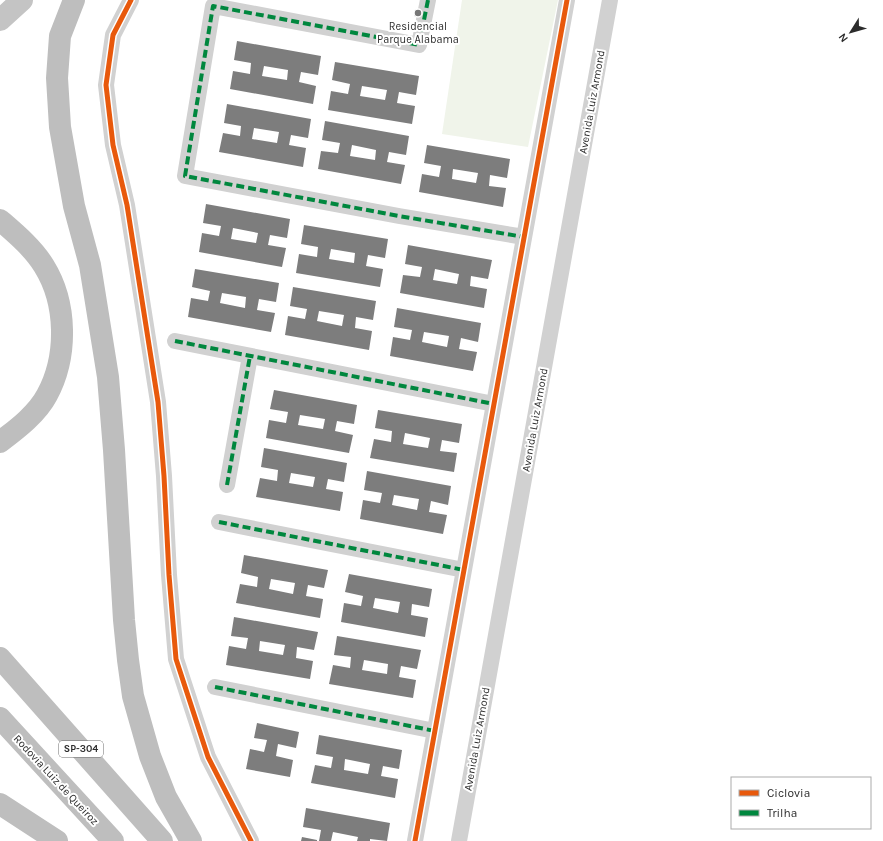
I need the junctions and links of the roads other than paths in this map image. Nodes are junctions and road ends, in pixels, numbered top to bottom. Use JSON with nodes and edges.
{"nodes":[{"id":1,"x":22,"y":0,"type":"edge"},
{"id":2,"x":74,"y":0,"type":"edge"},
{"id":3,"x":131,"y":0,"type":"edge"},
{"id":4,"x":428,"y":0,"type":"edge"},
{"id":5,"x":567,"y":0,"type":"edge"},
{"id":6,"x":610,"y":0,"type":"edge"},
{"id":7,"x":0,"y":20,"type":"edge"},
{"id":8,"x":0,"y":220,"type":"edge"},
{"id":9,"x":524,"y":237,"type":"junction"},
{"id":10,"x":175,"y":341,"type":"dead end"},
{"id":11,"x":250,"y":356,"type":"junction"},
{"id":12,"x":494,"y":404,"type":"junction"},
{"id":13,"x":0,"y":442,"type":"edge"},
{"id":14,"x":227,"y":484,"type":"dead end"},
{"id":15,"x":219,"y":522,"type":"dead end"},
{"id":16,"x":464,"y":570,"type":"junction"},
{"id":17,"x":0,"y":658,"type":"edge"},
{"id":18,"x":215,"y":687,"type":"dead end"},
{"id":19,"x":0,"y":718,"type":"edge"},
{"id":20,"x":435,"y":732,"type":"junction"},
{"id":21,"x":0,"y":804,"type":"edge"},
{"id":22,"x":57,"y":841,"type":"edge"},
{"id":23,"x":112,"y":841,"type":"edge"},
{"id":24,"x":162,"y":841,"type":"edge"},
{"id":25,"x":191,"y":841,"type":"edge"},
{"id":26,"x":251,"y":841,"type":"edge"},
{"id":27,"x":415,"y":841,"type":"edge"},
{"id":28,"x":459,"y":841,"type":"edge"}],
"edges":[{"from":1,"to":7,"type":"main road"},
{"from":2,"to":25,"type":"highway"},
{"from":3,"to":26,"type":"street"},
{"from":4,"to":9,"type":"street"},
{"from":5,"to":9,"type":"street"},
{"from":6,"to":28,"type":"street","name":"Avenida Luiz Armond"},
{"from":8,"to":13,"type":"highway"},
{"from":9,"to":12,"type":"street"},
{"from":10,"to":11,"type":"street"},
{"from":11,"to":12,"type":"street"},
{"from":11,"to":14,"type":"street"},
{"from":12,"to":16,"type":"street"},
{"from":15,"to":16,"type":"street"},
{"from":16,"to":20,"type":"street"},
{"from":17,"to":24,"type":"highway","number":"SP-304"},
{"from":18,"to":20,"type":"street"},
{"from":19,"to":23,"type":"highway","name":"Rodovia Luiz de Queiroz"},
{"from":20,"to":27,"type":"street"},
{"from":21,"to":22,"type":"highway"}]}
